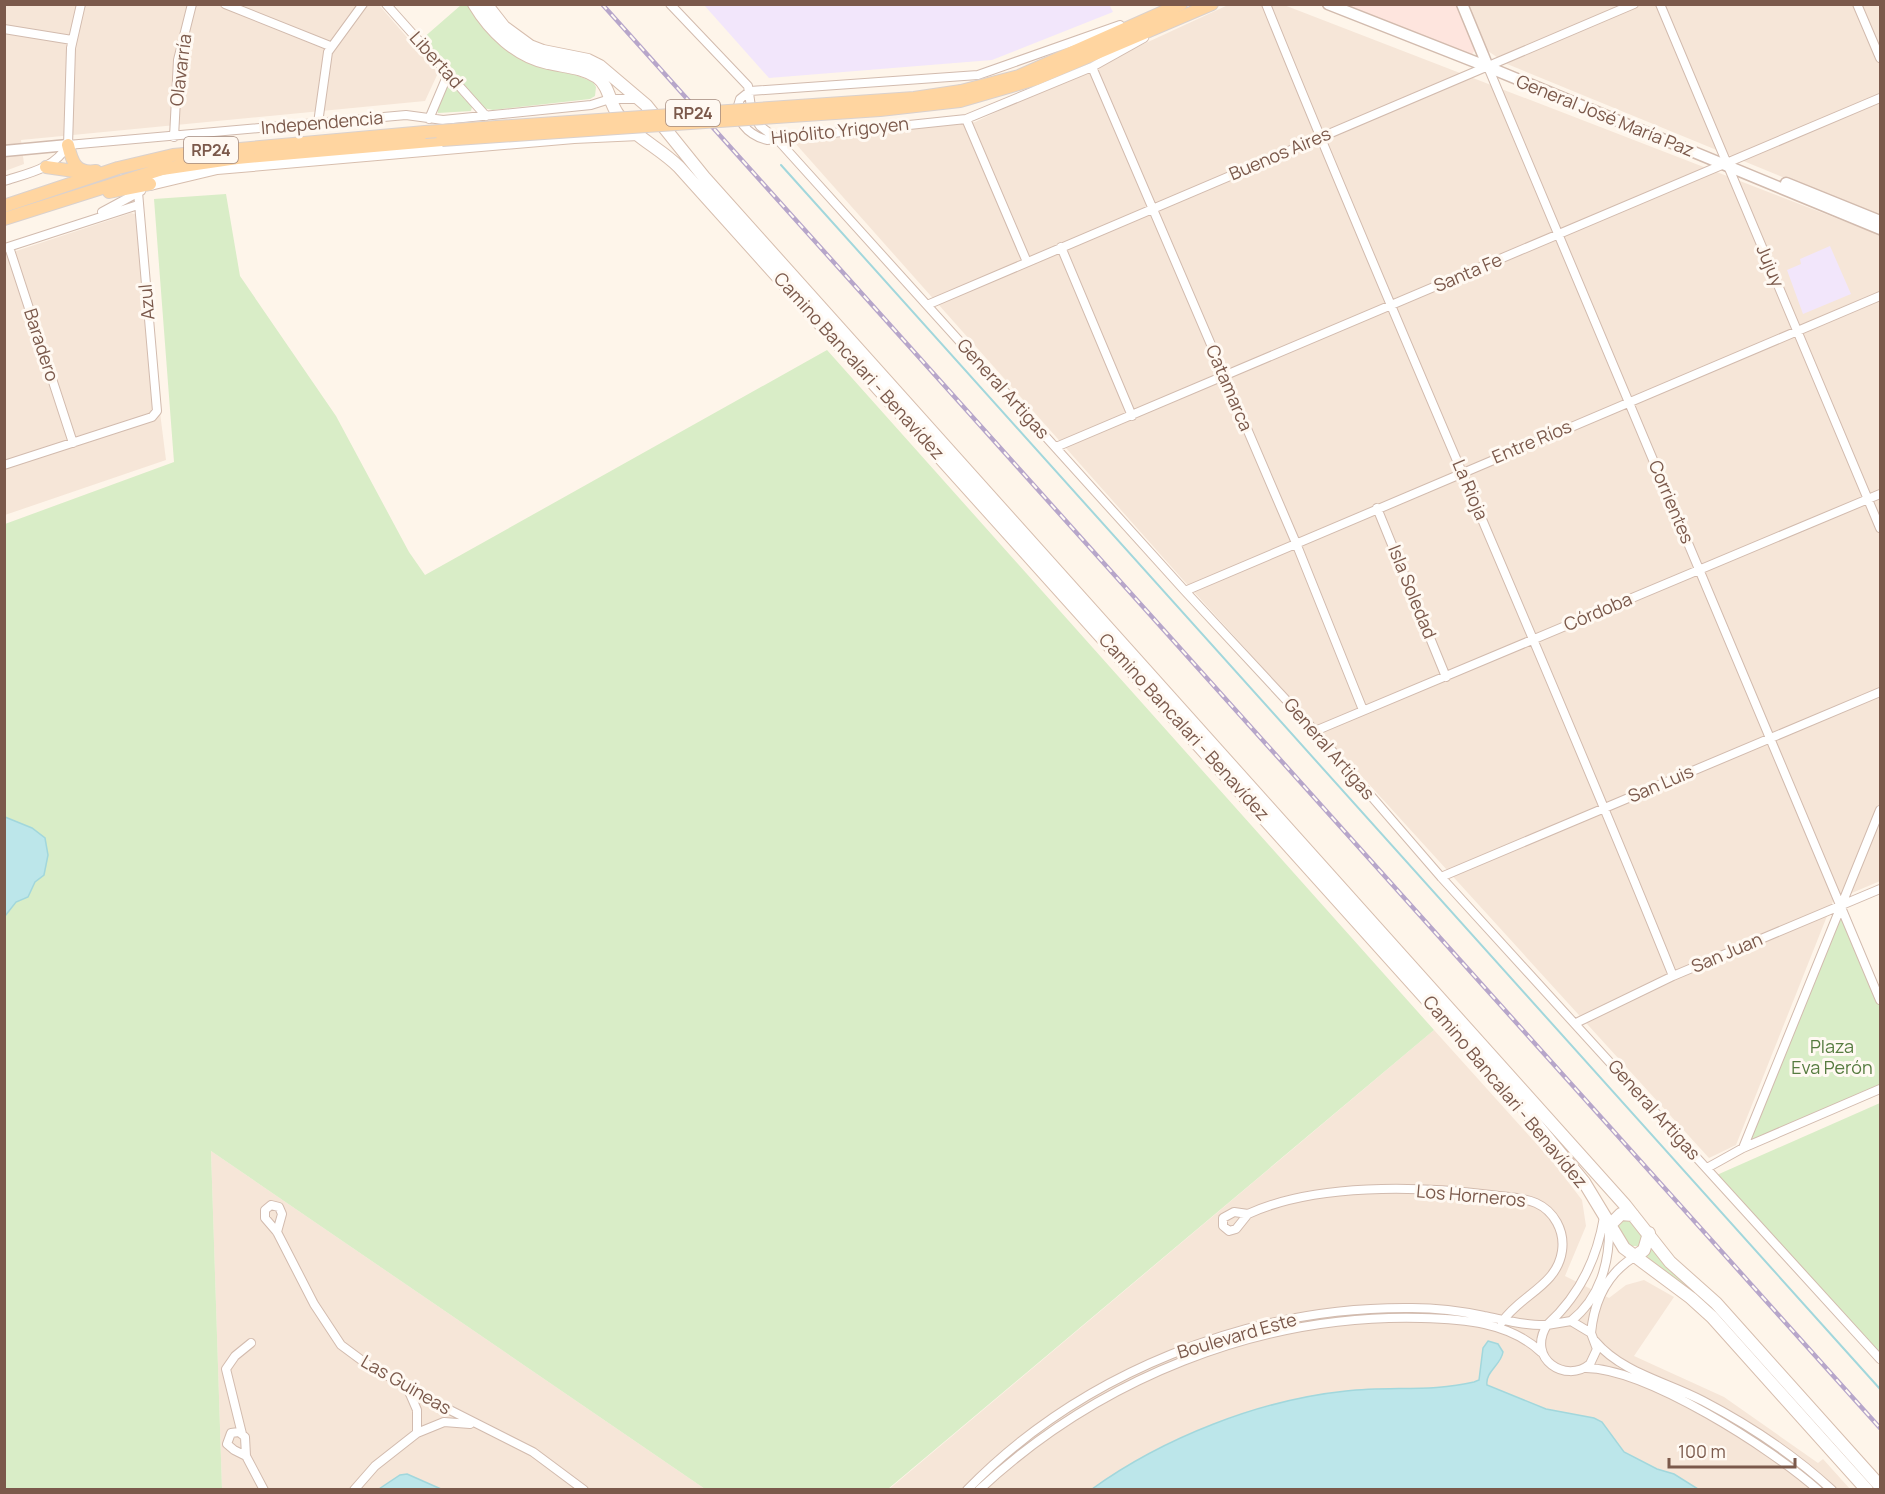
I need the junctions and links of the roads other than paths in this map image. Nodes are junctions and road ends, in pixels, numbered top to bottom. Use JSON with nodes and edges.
{"nodes":[{"id":1,"x":81,"y":4,"type":"edge"},
{"id":2,"x":192,"y":4,"type":"edge"},
{"id":3,"x":225,"y":4,"type":"edge"},
{"id":4,"x":363,"y":4,"type":"edge"},
{"id":5,"x":386,"y":4,"type":"edge"},
{"id":6,"x":474,"y":4,"type":"edge"},
{"id":7,"x":486,"y":4,"type":"edge"},
{"id":8,"x":670,"y":4,"type":"edge"},
{"id":9,"x":1212,"y":4,"type":"edge"},
{"id":10,"x":1266,"y":4,"type":"edge"},
{"id":11,"x":1328,"y":4,"type":"edge"},
{"id":12,"x":1462,"y":4,"type":"edge"},
{"id":13,"x":1634,"y":4,"type":"edge"},
{"id":14,"x":1660,"y":4,"type":"edge"},
{"id":15,"x":1857,"y":4,"type":"edge"},
{"id":16,"x":1183,"y":8,"type":"edge"},
{"id":17,"x":4,"y":29,"type":"edge"},
{"id":18,"x":72,"y":40,"type":"junction"},
{"id":19,"x":330,"y":46,"type":"junction"},
{"id":20,"x":1881,"y":58,"type":"edge"},
{"id":21,"x":1489,"y":64,"type":"junction"},
{"id":22,"x":1092,"y":67,"type":"junction"},
{"id":23,"x":448,"y":74,"type":"junction"},
{"id":24,"x":750,"y":91,"type":"junction"},
{"id":25,"x":961,"y":96,"type":"junction"},
{"id":26,"x":1881,"y":98,"type":"edge"},
{"id":27,"x":610,"y":99,"type":"junction"},
{"id":28,"x":638,"y":99,"type":"junction"},
{"id":29,"x":486,"y":116,"type":"junction"},
{"id":30,"x":429,"y":118,"type":"junction"},
{"id":31,"x":966,"y":118,"type":"junction"},
{"id":32,"x":659,"y":121,"type":"junction"},
{"id":33,"x":318,"y":123,"type":"junction"},
{"id":34,"x":638,"y":136,"type":"junction"},
{"id":35,"x":174,"y":137,"type":"junction"},
{"id":36,"x":1319,"y":137,"type":"junction"},
{"id":37,"x":777,"y":139,"type":"junction"},
{"id":38,"x":68,"y":145,"type":"junction"},
{"id":39,"x":4,"y":151,"type":"edge"},
{"id":40,"x":1727,"y":163,"type":"junction"},
{"id":41,"x":46,"y":167,"type":"junction"},
{"id":42,"x":118,"y":168,"type":"junction"},
{"id":43,"x":83,"y":172,"type":"junction"},
{"id":44,"x":4,"y":181,"type":"edge"},
{"id":45,"x":150,"y":184,"type":"junction"},
{"id":46,"x":138,"y":192,"type":"junction"},
{"id":47,"x":66,"y":200,"type":"junction"},
{"id":48,"x":138,"y":204,"type":"junction"},
{"id":49,"x":4,"y":206,"type":"edge"},
{"id":50,"x":1153,"y":209,"type":"junction"},
{"id":51,"x":4,"y":219,"type":"edge"},
{"id":52,"x":89,"y":220,"type":"junction"},
{"id":53,"x":1881,"y":221,"type":"edge"},
{"id":54,"x":1881,"y":229,"type":"edge"},
{"id":55,"x":1558,"y":235,"type":"junction"},
{"id":56,"x":1061,"y":247,"type":"junction"},
{"id":57,"x":7,"y":248,"type":"edge"},
{"id":58,"x":1027,"y":261,"type":"junction"},
{"id":59,"x":1881,"y":296,"type":"edge"},
{"id":60,"x":927,"y":304,"type":"junction"},
{"id":61,"x":1391,"y":304,"type":"junction"},
{"id":62,"x":1798,"y":331,"type":"junction"},
{"id":63,"x":1224,"y":377,"type":"junction"},
{"id":64,"x":1629,"y":402,"type":"junction"},
{"id":65,"x":1132,"y":416,"type":"junction"},
{"id":66,"x":73,"y":443,"type":"junction"},
{"id":67,"x":1056,"y":447,"type":"junction"},
{"id":68,"x":4,"y":465,"type":"edge"},
{"id":69,"x":1462,"y":472,"type":"junction"},
{"id":70,"x":1881,"y":494,"type":"edge"},
{"id":71,"x":1869,"y":499,"type":"junction"},
{"id":72,"x":1377,"y":508,"type":"junction"},
{"id":73,"x":1881,"y":528,"type":"edge"},
{"id":74,"x":1296,"y":543,"type":"junction"},
{"id":75,"x":1700,"y":569,"type":"junction"},
{"id":76,"x":1185,"y":591,"type":"junction"},
{"id":77,"x":1533,"y":640,"type":"junction"},
{"id":78,"x":1446,"y":677,"type":"junction"},
{"id":79,"x":1881,"y":692,"type":"edge"},
{"id":80,"x":1363,"y":710,"type":"junction"},
{"id":81,"x":1316,"y":731,"type":"junction"},
{"id":82,"x":1770,"y":738,"type":"junction"},
{"id":83,"x":1605,"y":808,"type":"junction"},
{"id":84,"x":1881,"y":810,"type":"edge"},
{"id":85,"x":1441,"y":877,"type":"junction"},
{"id":86,"x":1881,"y":888,"type":"edge"},
{"id":87,"x":1841,"y":905,"type":"junction"},
{"id":88,"x":1673,"y":976,"type":"junction"},
{"id":89,"x":1881,"y":1000,"type":"edge"},
{"id":90,"x":1576,"y":1023,"type":"junction"},
{"id":91,"x":1881,"y":1089,"type":"edge"},
{"id":92,"x":1743,"y":1148,"type":"junction"},
{"id":93,"x":1707,"y":1168,"type":"junction"},
{"id":94,"x":1248,"y":1214,"type":"dead end"},
{"id":95,"x":1633,"y":1215,"type":"junction"},
{"id":96,"x":1606,"y":1221,"type":"junction"},
{"id":97,"x":277,"y":1232,"type":"dead end"},
{"id":98,"x":1649,"y":1233,"type":"junction"},
{"id":99,"x":1634,"y":1257,"type":"junction"},
{"id":100,"x":1368,"y":1314,"type":"junction"},
{"id":101,"x":1571,"y":1321,"type":"junction"},
{"id":102,"x":1501,"y":1323,"type":"junction"},
{"id":103,"x":1547,"y":1324,"type":"junction"},
{"id":104,"x":1235,"y":1333,"type":"junction"},
{"id":105,"x":1593,"y":1337,"type":"junction"},
{"id":106,"x":251,"y":1343,"type":"dead end"},
{"id":107,"x":1239,"y":1343,"type":"junction"},
{"id":108,"x":1541,"y":1352,"type":"junction"},
{"id":109,"x":1881,"y":1359,"type":"edge"},
{"id":110,"x":1616,"y":1361,"type":"junction"},
{"id":111,"x":1586,"y":1368,"type":"junction"},
{"id":112,"x":1609,"y":1370,"type":"junction"},
{"id":113,"x":1110,"y":1382,"type":"junction"},
{"id":114,"x":407,"y":1386,"type":"junction"},
{"id":115,"x":1115,"y":1391,"type":"junction"},
{"id":116,"x":1740,"y":1422,"type":"junction"},
{"id":117,"x":476,"y":1425,"type":"junction"},
{"id":118,"x":1734,"y":1430,"type":"junction"},
{"id":119,"x":417,"y":1433,"type":"junction"},
{"id":120,"x":242,"y":1434,"type":"junction"},
{"id":121,"x":246,"y":1456,"type":"junction"},
{"id":122,"x":1003,"y":1462,"type":"junction"},
{"id":123,"x":1881,"y":1486,"type":"edge"},
{"id":124,"x":264,"y":1490,"type":"edge"},
{"id":125,"x":354,"y":1490,"type":"edge"},
{"id":126,"x":584,"y":1490,"type":"edge"},
{"id":127,"x":967,"y":1490,"type":"edge"},
{"id":128,"x":979,"y":1490,"type":"edge"},
{"id":129,"x":1818,"y":1490,"type":"edge"},
{"id":130,"x":1832,"y":1490,"type":"edge"},
{"id":131,"x":1867,"y":1490,"type":"edge"}],
"edges":[{"from":1,"to":18,"type":"street"},
{"from":2,"to":35,"type":"street","name":"Olavarría"},
{"from":3,"to":19,"type":"street"},
{"from":4,"to":19,"type":"street"},
{"from":5,"to":23,"type":"street","name":"Libertad"},
{"from":6,"to":27,"type":"main road","name":"Camino Bancalari - Benavídez"},
{"from":7,"to":28,"type":"main road","name":"Camino Bancalari - Benavídez"},
{"from":8,"to":24,"type":"street"},
{"from":9,"to":16,"type":"main road","number":"RP24"},
{"from":10,"to":36,"type":"street","name":"La Rioja"},
{"from":11,"to":21,"type":"street","name":"General José María Paz"},
{"from":12,"to":21,"type":"street","name":"Corrientes"},
{"from":13,"to":21,"type":"street","name":"Buenos Aires"},
{"from":14,"to":40,"type":"street","name":"Jujuy"},
{"from":15,"to":20,"type":"street"},
{"from":16,"to":22,"type":"street","name":"Hipólito Yrigoyen"},
{"from":16,"to":24,"type":"street"},
{"from":16,"to":25,"type":"main road","number":"RP24"},
{"from":17,"to":18,"type":"street"},
{"from":18,"to":38,"type":"street"},
{"from":19,"to":33,"type":"street"},
{"from":21,"to":36,"type":"street","name":"Buenos Aires"},
{"from":21,"to":40,"type":"street","name":"General José María Paz"},
{"from":21,"to":55,"type":"street","name":"Corrientes"},
{"from":22,"to":31,"type":"street","name":"Hipólito Yrigoyen"},
{"from":22,"to":50,"type":"street","name":"Catamarca"},
{"from":23,"to":29,"type":"street","name":"Libertad"},
{"from":23,"to":30,"type":"street"},
{"from":24,"to":37,"type":"street","name":"General Artigas"},
{"from":24,"to":37,"type":"street","name":"Hipólito Yrigoyen"},
{"from":25,"to":42,"type":"main road","number":"RP24","bridge":true},
{"from":25,"to":47,"type":"main road","number":"RP24","bridge":true},
{"from":26,"to":40,"type":"street","name":"Santa Fe"},
{"from":27,"to":28,"type":"street","name":"Independencia"},
{"from":27,"to":29,"type":"street","name":"Independencia"},
{"from":27,"to":34,"type":"main road","name":"Camino Bancalari - Benavídez"},
{"from":28,"to":32,"type":"main road","name":"Camino Bancalari - Benavídez"},
{"from":29,"to":30,"type":"street","name":"Independencia"},
{"from":30,"to":33,"type":"street","name":"Independencia"},
{"from":31,"to":37,"type":"street","name":"Hipólito Yrigoyen"},
{"from":31,"to":58,"type":"street"},
{"from":32,"to":34,"type":"main road"},
{"from":32,"to":95,"type":"main road","name":"Camino Bancalari - Benavídez"},
{"from":33,"to":35,"type":"street","name":"Independencia"},
{"from":34,"to":45,"type":"main road"},
{"from":34,"to":96,"type":"main road","name":"Camino Bancalari - Benavídez"},
{"from":35,"to":38,"type":"street","name":"Independencia"},
{"from":36,"to":50,"type":"street","name":"Buenos Aires"},
{"from":36,"to":61,"type":"street","name":"La Rioja"},
{"from":37,"to":60,"type":"street","name":"General Artigas"},
{"from":38,"to":39,"type":"street","name":"Independencia"},
{"from":38,"to":41,"type":"street"},
{"from":38,"to":43,"type":"main road"},
{"from":40,"to":53,"type":"street","name":"General José María Paz"},
{"from":40,"to":54,"type":"street","name":"General José María Paz"},
{"from":40,"to":55,"type":"street","name":"Santa Fe"},
{"from":40,"to":62,"type":"street","name":"Jujuy"},
{"from":41,"to":43,"type":"main road"},
{"from":41,"to":44,"type":"street"},
{"from":42,"to":43,"type":"main road"},
{"from":42,"to":49,"type":"main road","number":"RP24"},
{"from":45,"to":46,"type":"street"},
{"from":45,"to":47,"type":"main road"},
{"from":46,"to":48,"type":"street","name":"Azul"},
{"from":46,"to":52,"type":"street"},
{"from":47,"to":51,"type":"main road","number":"RP24"},
{"from":48,"to":52,"type":"street"},
{"from":48,"to":66,"type":"street","name":"Azul"},
{"from":50,"to":56,"type":"street","name":"Buenos Aires"},
{"from":50,"to":63,"type":"street","name":"Catamarca"},
{"from":52,"to":57,"type":"street"},
{"from":55,"to":61,"type":"street","name":"Santa Fe"},
{"from":55,"to":64,"type":"street","name":"Corrientes"},
{"from":56,"to":58,"type":"street","name":"Buenos Aires"},
{"from":56,"to":65,"type":"street"},
{"from":57,"to":66,"type":"street","name":"Baradero"},
{"from":58,"to":60,"type":"street","name":"Buenos Aires"},
{"from":59,"to":62,"type":"street","name":"Entre Ríos"},
{"from":60,"to":67,"type":"street","name":"General Artigas"},
{"from":61,"to":63,"type":"street","name":"Santa Fe"},
{"from":61,"to":69,"type":"street","name":"La Rioja"},
{"from":62,"to":64,"type":"street","name":"Entre Ríos"},
{"from":62,"to":71,"type":"street","name":"Jujuy"},
{"from":63,"to":65,"type":"street","name":"Santa Fe"},
{"from":63,"to":74,"type":"street","name":"Catamarca"},
{"from":64,"to":69,"type":"street","name":"Entre Ríos"},
{"from":64,"to":75,"type":"street","name":"Corrientes"},
{"from":65,"to":67,"type":"street","name":"Santa Fe"},
{"from":66,"to":68,"type":"street"},
{"from":67,"to":76,"type":"street","name":"General Artigas"},
{"from":69,"to":72,"type":"street","name":"Entre Ríos"},
{"from":69,"to":77,"type":"street","name":"La Rioja"},
{"from":70,"to":71,"type":"street","name":"Córdoba"},
{"from":71,"to":73,"type":"street","name":"Jujuy"},
{"from":71,"to":75,"type":"street","name":"Córdoba"},
{"from":72,"to":74,"type":"street","name":"Entre Ríos"},
{"from":72,"to":78,"type":"street","name":"Isla Soledad"},
{"from":74,"to":76,"type":"street","name":"Entre Ríos"},
{"from":74,"to":80,"type":"street","name":"Catamarca"},
{"from":75,"to":77,"type":"street","name":"Córdoba"},
{"from":75,"to":82,"type":"street","name":"Corrientes"},
{"from":76,"to":81,"type":"street","name":"General Artigas"},
{"from":77,"to":78,"type":"street","name":"Córdoba"},
{"from":77,"to":83,"type":"street","name":"La Rioja"},
{"from":78,"to":80,"type":"street","name":"Córdoba"},
{"from":79,"to":82,"type":"street","name":"San Luis"},
{"from":80,"to":81,"type":"street","name":"Córdoba"},
{"from":81,"to":85,"type":"street","name":"General Artigas"},
{"from":82,"to":83,"type":"street","name":"San Luis"},
{"from":82,"to":87,"type":"street","name":"Corrientes"},
{"from":83,"to":85,"type":"street","name":"San Luis"},
{"from":83,"to":88,"type":"street","name":"La Rioja"},
{"from":84,"to":87,"type":"street"},
{"from":85,"to":90,"type":"street","name":"General Artigas"},
{"from":86,"to":87,"type":"street","name":"San Juan"},
{"from":87,"to":88,"type":"street","name":"San Juan"},
{"from":87,"to":89,"type":"street","name":"Corrientes"},
{"from":87,"to":92,"type":"street"},
{"from":88,"to":90,"type":"street","name":"San Juan"},
{"from":90,"to":93,"type":"street","name":"General Artigas"},
{"from":91,"to":92,"type":"street"},
{"from":92,"to":93,"type":"street"},
{"from":93,"to":109,"type":"street","name":"General Artigas"},
{"from":94,"to":102,"type":"street","name":"Los Horneros"},
{"from":95,"to":96,"type":"main road"},
{"from":95,"to":98,"type":"main road","name":"Camino Bancalari - Benavídez"},
{"from":96,"to":99,"type":"main road","name":"Camino Bancalari - Benavídez"},
{"from":96,"to":101,"type":"street"},
{"from":96,"to":103,"type":"street"},
{"from":97,"to":114,"type":"street","name":"Las Guineas"},
{"from":98,"to":99,"type":"main road"},
{"from":98,"to":123,"type":"main road","name":"Camino Bancalari - Benavídez"},
{"from":99,"to":105,"type":"street"},
{"from":99,"to":131,"type":"main road","name":"Camino Bancalari - Benavídez"},
{"from":100,"to":102,"type":"street","name":"Boulevard Este"},
{"from":100,"to":104,"type":"street","name":"Boulevard Este"},
{"from":100,"to":107,"type":"street","name":"Boulevard Este"},
{"from":101,"to":103,"type":"street"},
{"from":101,"to":105,"type":"street"},
{"from":102,"to":103,"type":"street","name":"Boulevard Este"},
{"from":102,"to":108,"type":"street","name":"Boulevard Este"},
{"from":103,"to":108,"type":"street"},
{"from":104,"to":107,"type":"street"},
{"from":104,"to":113,"type":"street","name":"Boulevard Este"},
{"from":105,"to":110,"type":"street"},
{"from":105,"to":111,"type":"street"},
{"from":106,"to":120,"type":"street"},
{"from":107,"to":115,"type":"street","name":"Boulevard Este"},
{"from":108,"to":111,"type":"street"},
{"from":110,"to":112,"type":"street"},
{"from":110,"to":116,"type":"street"},
{"from":111,"to":112,"type":"street"},
{"from":112,"to":118,"type":"street"},
{"from":113,"to":115,"type":"street"},
{"from":113,"to":122,"type":"street","name":"Boulevard Este"},
{"from":114,"to":117,"type":"street","name":"Las Guineas"},
{"from":114,"to":119,"type":"street"},
{"from":115,"to":122,"type":"street","name":"Boulevard Este"},
{"from":116,"to":118,"type":"street"},
{"from":116,"to":130,"type":"street"},
{"from":117,"to":119,"type":"street"},
{"from":117,"to":126,"type":"street","name":"Las Guineas"},
{"from":118,"to":129,"type":"street"},
{"from":119,"to":125,"type":"street"},
{"from":120,"to":121,"type":"street"},
{"from":120,"to":121,"type":"street"},
{"from":121,"to":124,"type":"street"},
{"from":122,"to":127,"type":"street","name":"Boulevard Este"},
{"from":122,"to":128,"type":"street","name":"Boulevard Este"}]}
